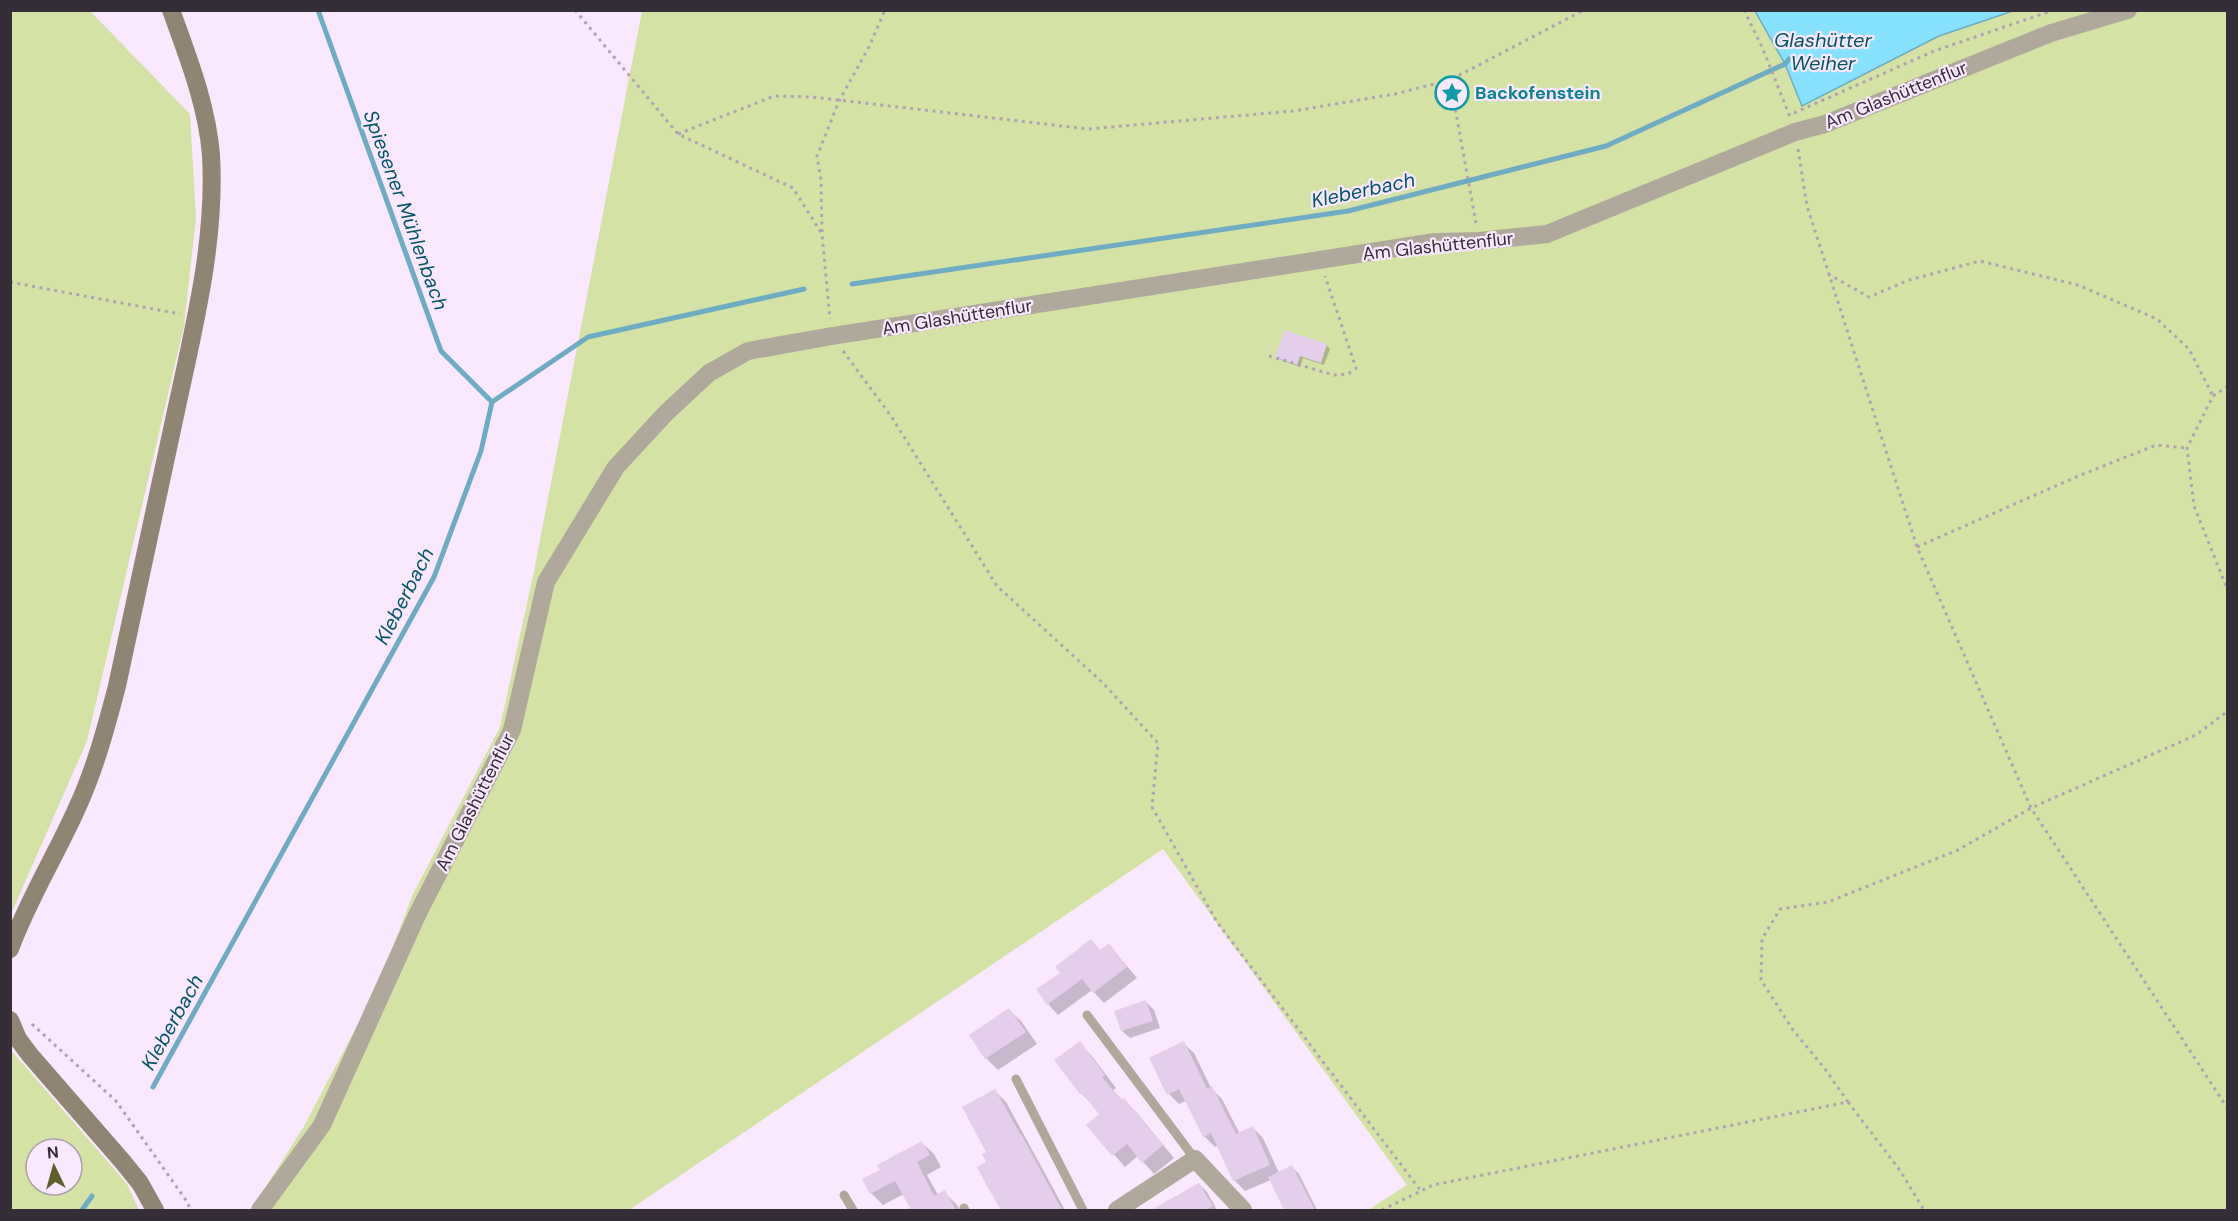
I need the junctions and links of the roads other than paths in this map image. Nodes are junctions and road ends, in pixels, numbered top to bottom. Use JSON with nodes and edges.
{"nodes":[{"id":1,"x":171,"y":10,"type":"edge"},
{"id":2,"x":2128,"y":10,"type":"edge"},
{"id":3,"x":10,"y":949,"type":"edge"},
{"id":4,"x":1087,"y":1015,"type":"dead end"},
{"id":5,"x":18,"y":1020,"type":"edge"},
{"id":6,"x":1016,"y":1079,"type":"dead end"},
{"id":7,"x":1196,"y":1159,"type":"junction"},
{"id":8,"x":844,"y":1195,"type":"dead end"},
{"id":9,"x":155,"y":1210,"type":"edge"},
{"id":10,"x":260,"y":1210,"type":"edge"},
{"id":11,"x":853,"y":1210,"type":"edge"},
{"id":12,"x":1083,"y":1210,"type":"edge"},
{"id":13,"x":1117,"y":1210,"type":"edge"},
{"id":14,"x":1243,"y":1210,"type":"edge"}],
"edges":[{"from":1,"to":3,"type":"street"},
{"from":2,"to":10,"type":"street","name":"Am Glashüttenflur"},
{"from":4,"to":7,"type":"lane"},
{"from":5,"to":9,"type":"street"},
{"from":6,"to":12,"type":"lane"},
{"from":7,"to":13,"type":"street"},
{"from":7,"to":14,"type":"street"},
{"from":8,"to":11,"type":"lane"}]}
